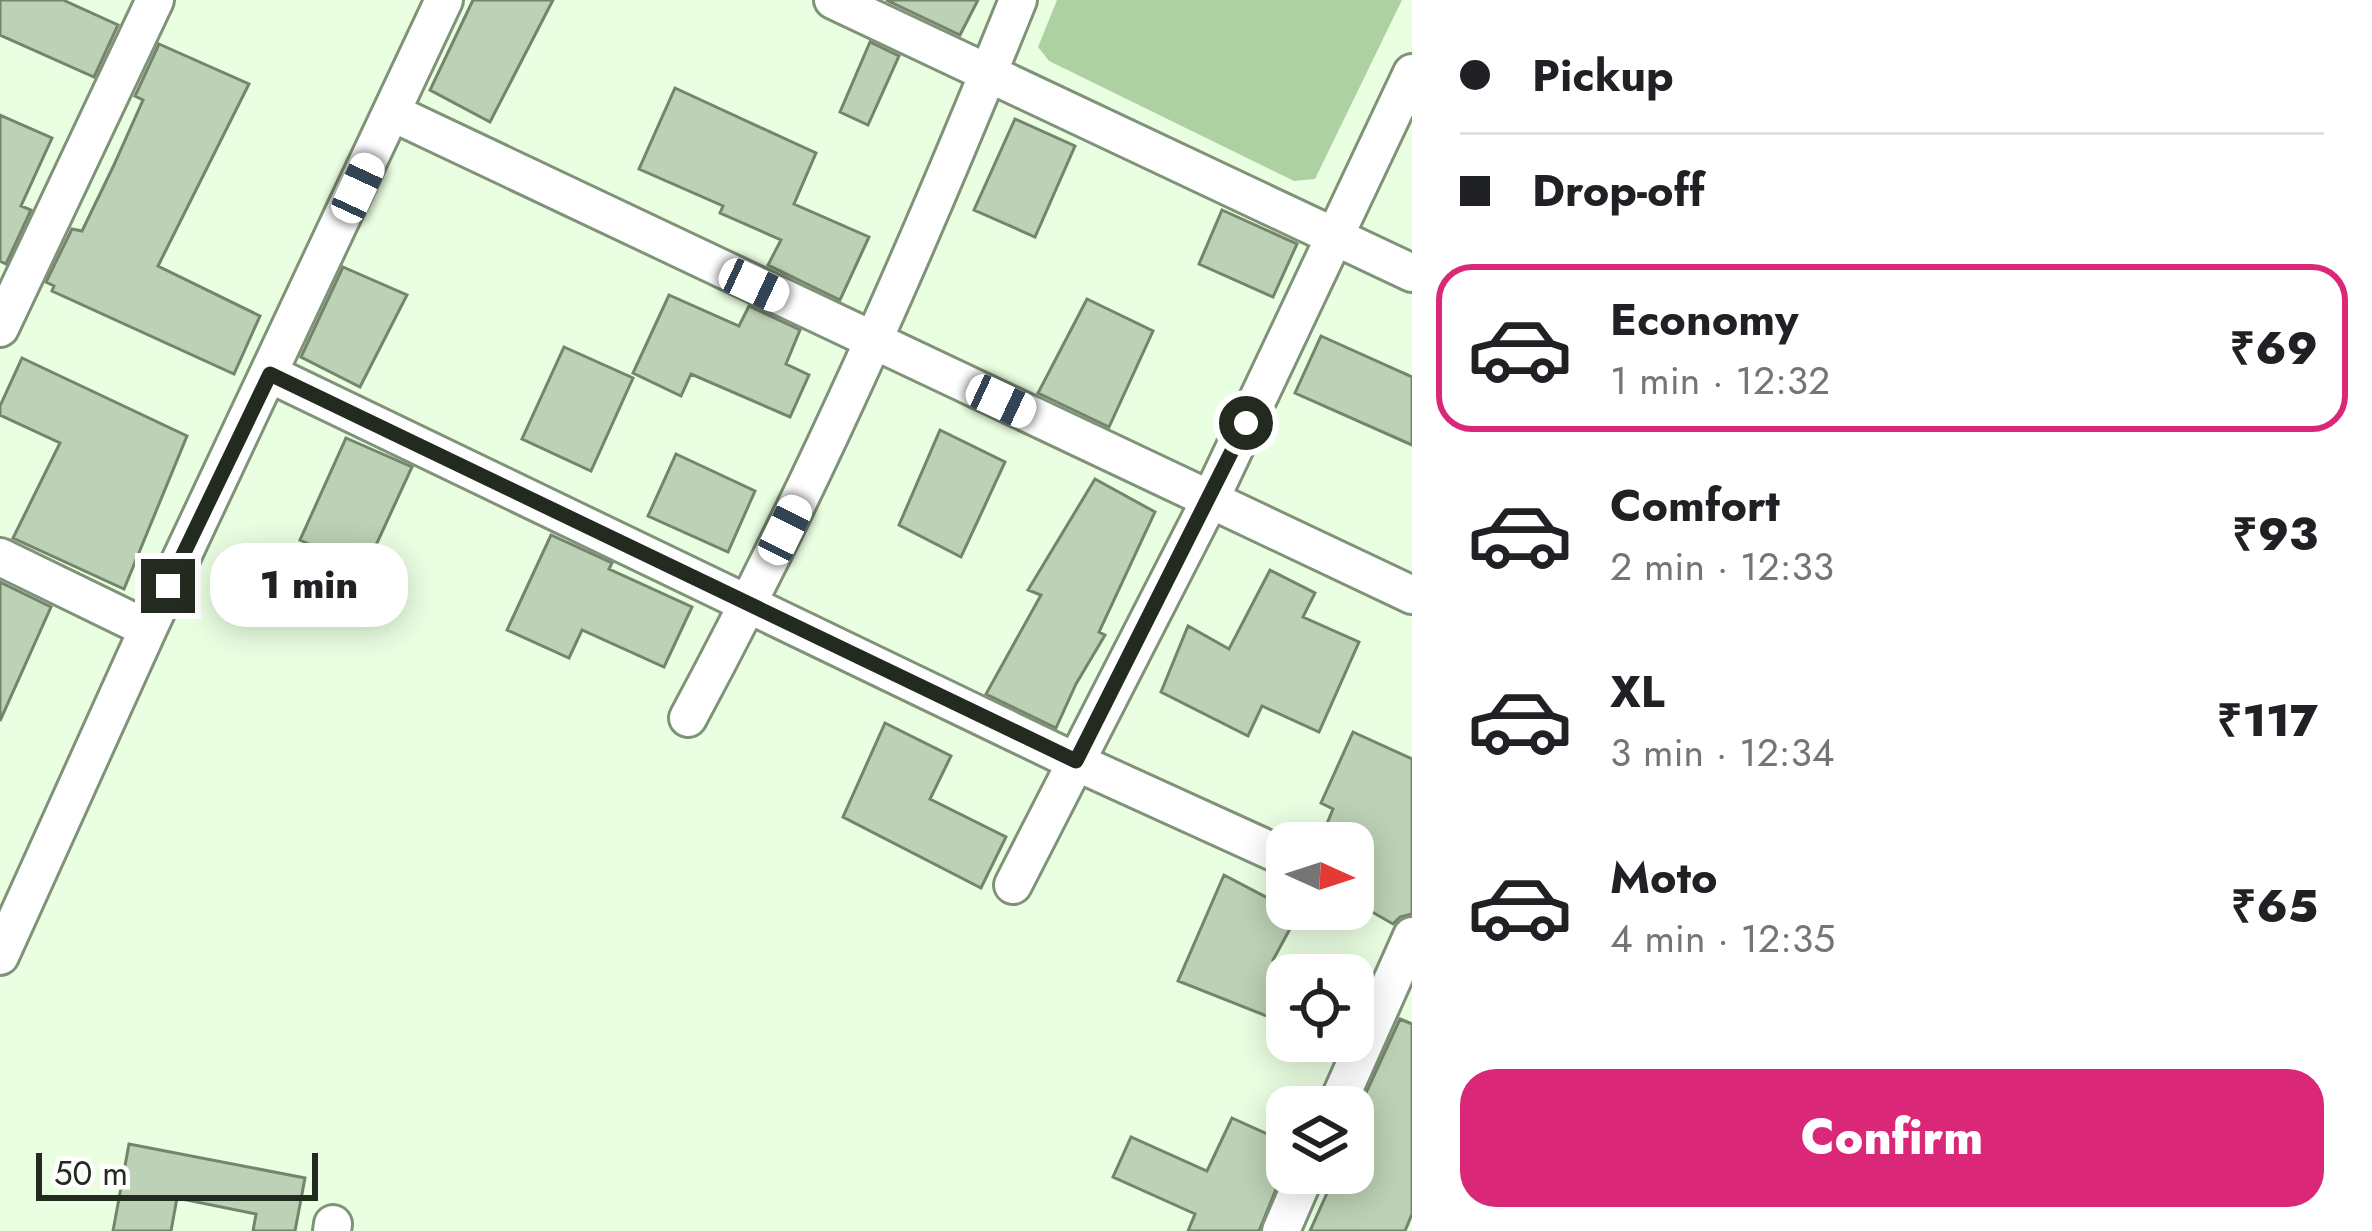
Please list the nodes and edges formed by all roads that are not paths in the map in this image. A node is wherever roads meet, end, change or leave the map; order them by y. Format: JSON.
{"nodes":[{"id":1,"x":155,"y":0,"type":"edge"},
{"id":2,"x":444,"y":0,"type":"edge"},
{"id":3,"x":833,"y":0,"type":"edge"},
{"id":4,"x":1018,"y":0,"type":"edge"},
{"id":5,"x":1412,"y":73,"type":"edge"},
{"id":6,"x":988,"y":75,"type":"junction"},
{"id":7,"x":393,"y":113,"type":"junction"},
{"id":8,"x":1335,"y":236,"type":"junction"},
{"id":9,"x":1412,"y":273,"type":"edge"},
{"id":10,"x":0,"y":328,"type":"edge"},
{"id":11,"x":875,"y":343,"type":"junction"},
{"id":12,"x":270,"y":374,"type":"junction"},
{"id":13,"x":1211,"y":498,"type":"junction"},
{"id":14,"x":0,"y":557,"type":"edge"},
{"id":15,"x":1412,"y":595,"type":"edge"},
{"id":16,"x":749,"y":604,"type":"junction"},
{"id":17,"x":148,"y":629,"type":"junction"},
{"id":18,"x":688,"y":718,"type":"dead end"},
{"id":19,"x":1076,"y":761,"type":"junction"},
{"id":20,"x":1266,"y":848,"type":"edge"},
{"id":21,"x":1013,"y":885,"type":"dead end"},
{"id":22,"x":1412,"y":936,"type":"edge"},
{"id":23,"x":0,"y":956,"type":"edge"},
{"id":24,"x":1345,"y":1086,"type":"edge"},
{"id":25,"x":1297,"y":1194,"type":"edge"},
{"id":26,"x":1280,"y":1231,"type":"edge"}],
"edges":[{"from":1,"to":10,"type":"street"},
{"from":2,"to":7,"type":"street"},
{"from":3,"to":6,"type":"street"},
{"from":4,"to":6,"type":"street"},
{"from":5,"to":8,"type":"street"},
{"from":6,"to":8,"type":"street"},
{"from":6,"to":11,"type":"street"},
{"from":7,"to":11,"type":"street"},
{"from":7,"to":12,"type":"street"},
{"from":8,"to":9,"type":"street"},
{"from":8,"to":13,"type":"street"},
{"from":11,"to":13,"type":"street"},
{"from":11,"to":16,"type":"street"},
{"from":12,"to":16,"type":"street"},
{"from":12,"to":17,"type":"street"},
{"from":13,"to":15,"type":"street"},
{"from":13,"to":19,"type":"street"},
{"from":14,"to":17,"type":"street"},
{"from":16,"to":18,"type":"street"},
{"from":16,"to":19,"type":"street"},
{"from":17,"to":23,"type":"street"},
{"from":19,"to":20,"type":"street"},
{"from":19,"to":21,"type":"street"},
{"from":22,"to":24,"type":"street"},
{"from":25,"to":26,"type":"street"}]}
